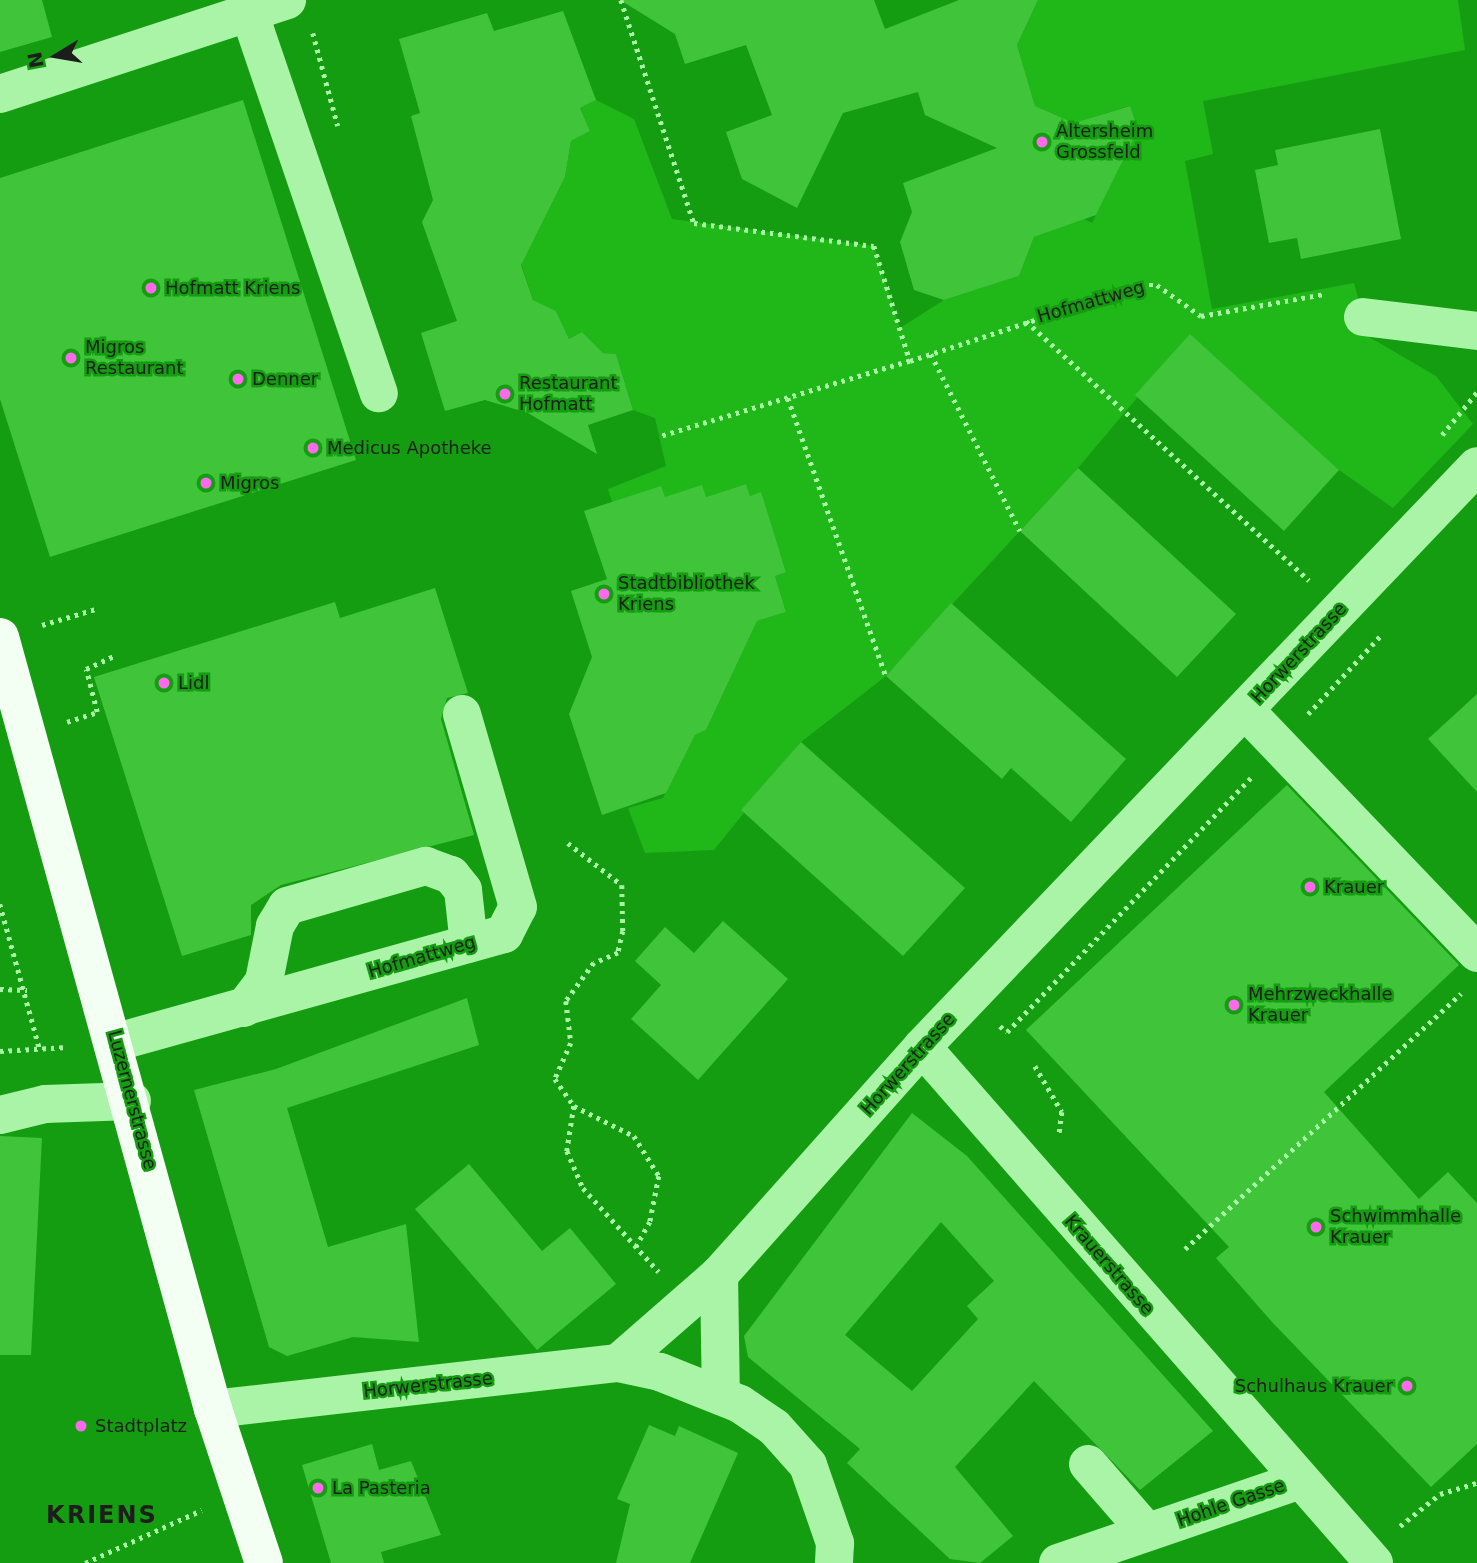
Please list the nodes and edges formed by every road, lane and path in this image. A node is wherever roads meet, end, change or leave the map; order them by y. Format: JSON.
{"nodes":[{"id":1,"x":287,"y":0,"type":"edge"},
{"id":2,"x":621,"y":0,"type":"edge"},
{"id":3,"x":248,"y":9,"type":"junction"},
{"id":4,"x":0,"y":94,"type":"edge"},
{"id":5,"x":1351,"y":304,"type":"joint"},
{"id":6,"x":1026,"y":320,"type":"junction"},
{"id":7,"x":1477,"y":331,"type":"edge"},
{"id":8,"x":931,"y":354,"type":"junction"},
{"id":9,"x":910,"y":361,"type":"junction"},
{"id":10,"x":1477,"y":392,"type":"edge"},
{"id":11,"x":379,"y":393,"type":"dead end"},
{"id":12,"x":788,"y":398,"type":"junction"},
{"id":13,"x":1452,"y":419,"type":"dead end"},
{"id":14,"x":658,"y":437,"type":"dead end"},
{"id":15,"x":1477,"y":466,"type":"edge"},
{"id":16,"x":1020,"y":531,"type":"dead end"},
{"id":17,"x":1314,"y":585,"type":"dead end"},
{"id":18,"x":99,"y":608,"type":"dead end"},
{"id":19,"x":41,"y":625,"type":"dead end"},
{"id":20,"x":1388,"y":628,"type":"dead end"},
{"id":21,"x":0,"y":637,"type":"edge"},
{"id":22,"x":114,"y":656,"type":"dead end"},
{"id":23,"x":886,"y":676,"type":"dead end"},
{"id":24,"x":1245,"y":710,"type":"junction"},
{"id":25,"x":462,"y":713,"type":"dead end"},
{"id":26,"x":84,"y":717,"type":"dead end"},
{"id":27,"x":1279,"y":746,"type":"junction"},
{"id":28,"x":568,"y":843,"type":"dead end"},
{"id":29,"x":0,"y":904,"type":"edge"},
{"id":30,"x":469,"y":944,"type":"junction"},
{"id":31,"x":1472,"y":970,"type":"edge"},
{"id":32,"x":0,"y":989,"type":"edge"},
{"id":33,"x":27,"y":990,"type":"junction"},
{"id":34,"x":970,"y":997,"type":"junction"},
{"id":35,"x":244,"y":1008,"type":"junction"},
{"id":36,"x":117,"y":1042,"type":"junction"},
{"id":37,"x":922,"y":1047,"type":"junction"},
{"id":38,"x":40,"y":1050,"type":"junction"},
{"id":39,"x":0,"y":1051,"type":"edge"},
{"id":40,"x":132,"y":1101,"type":"junction"},
{"id":41,"x":574,"y":1106,"type":"junction"},
{"id":42,"x":0,"y":1115,"type":"edge"},
{"id":43,"x":636,"y":1247,"type":"junction"},
{"id":44,"x":1185,"y":1249,"type":"dead end"},
{"id":45,"x":719,"y":1275,"type":"junction"},
{"id":46,"x":664,"y":1278,"type":"dead end"},
{"id":47,"x":618,"y":1363,"type":"junction"},
{"id":48,"x":721,"y":1396,"type":"junction"},
{"id":49,"x":213,"y":1409,"type":"junction"},
{"id":50,"x":1088,"y":1464,"type":"dead end"},
{"id":51,"x":1297,"y":1481,"type":"junction"},
{"id":52,"x":1477,"y":1483,"type":"edge"},
{"id":53,"x":203,"y":1510,"type":"dead end"},
{"id":54,"x":1147,"y":1532,"type":"junction"},
{"id":55,"x":1387,"y":1550,"type":"edge"},
{"id":56,"x":85,"y":1563,"type":"edge"},
{"id":57,"x":264,"y":1563,"type":"edge"},
{"id":58,"x":834,"y":1563,"type":"edge"},
{"id":59,"x":1058,"y":1563,"type":"edge"}],
"edges":[{"from":1,"to":3,"type":"street"},
{"from":2,"to":9,"type":"path"},
{"from":3,"to":4,"type":"street"},
{"from":3,"to":11,"type":"street"},
{"from":5,"to":6,"type":"path","name":"Hofmattweg"},
{"from":5,"to":7,"type":"street"},
{"from":6,"to":8,"type":"path","name":"Hofmattweg"},
{"from":6,"to":17,"type":"path"},
{"from":8,"to":9,"type":"path","name":"Hofmattweg"},
{"from":8,"to":16,"type":"path"},
{"from":9,"to":12,"type":"path","name":"Hofmattweg"},
{"from":10,"to":13,"type":"path"},
{"from":12,"to":14,"type":"path","name":"Hofmattweg"},
{"from":12,"to":23,"type":"path"},
{"from":15,"to":24,"type":"street","name":"Horwerstrasse"},
{"from":18,"to":19,"type":"path"},
{"from":20,"to":27,"type":"path"},
{"from":21,"to":36,"type":"main road","name":"Luzernerstrasse"},
{"from":22,"to":26,"type":"path"},
{"from":24,"to":27,"type":"street"},
{"from":24,"to":34,"type":"street","name":"Horwerstrasse"},
{"from":25,"to":30,"type":"street","name":"Hofmattweg"},
{"from":27,"to":31,"type":"street"},
{"from":27,"to":34,"type":"path"},
{"from":28,"to":41,"type":"path"},
{"from":29,"to":33,"type":"path"},
{"from":30,"to":35,"type":"street","name":"Hofmattweg"},
{"from":30,"to":35,"type":"street"},
{"from":31,"to":44,"type":"path"},
{"from":32,"to":33,"type":"path"},
{"from":33,"to":38,"type":"path"},
{"from":34,"to":37,"type":"street","name":"Horwerstrasse"},
{"from":35,"to":36,"type":"street","name":"Hofmattweg"},
{"from":36,"to":38,"type":"path"},
{"from":36,"to":40,"type":"main road","name":"Luzernerstrasse"},
{"from":37,"to":45,"type":"street","name":"Horwerstrasse"},
{"from":37,"to":51,"type":"street","name":"Krauerstrasse"},
{"from":38,"to":39,"type":"path"},
{"from":40,"to":42,"type":"street"},
{"from":40,"to":49,"type":"main road","name":"Luzernerstrasse"},
{"from":41,"to":43,"type":"path"},
{"from":41,"to":43,"type":"path"},
{"from":43,"to":46,"type":"path"},
{"from":45,"to":47,"type":"street","name":"Horwerstrasse"},
{"from":45,"to":48,"type":"street"},
{"from":47,"to":48,"type":"street"},
{"from":47,"to":49,"type":"street","name":"Horwerstrasse"},
{"from":48,"to":58,"type":"street"},
{"from":49,"to":57,"type":"main road","name":"Luzernerstrasse"},
{"from":50,"to":54,"type":"street"},
{"from":51,"to":54,"type":"street","name":"Hohle Gasse"},
{"from":51,"to":55,"type":"street","name":"Hohle Gasse"},
{"from":52,"to":55,"type":"path"},
{"from":53,"to":56,"type":"path"},
{"from":54,"to":59,"type":"street","name":"Hohle Gasse"}]}
